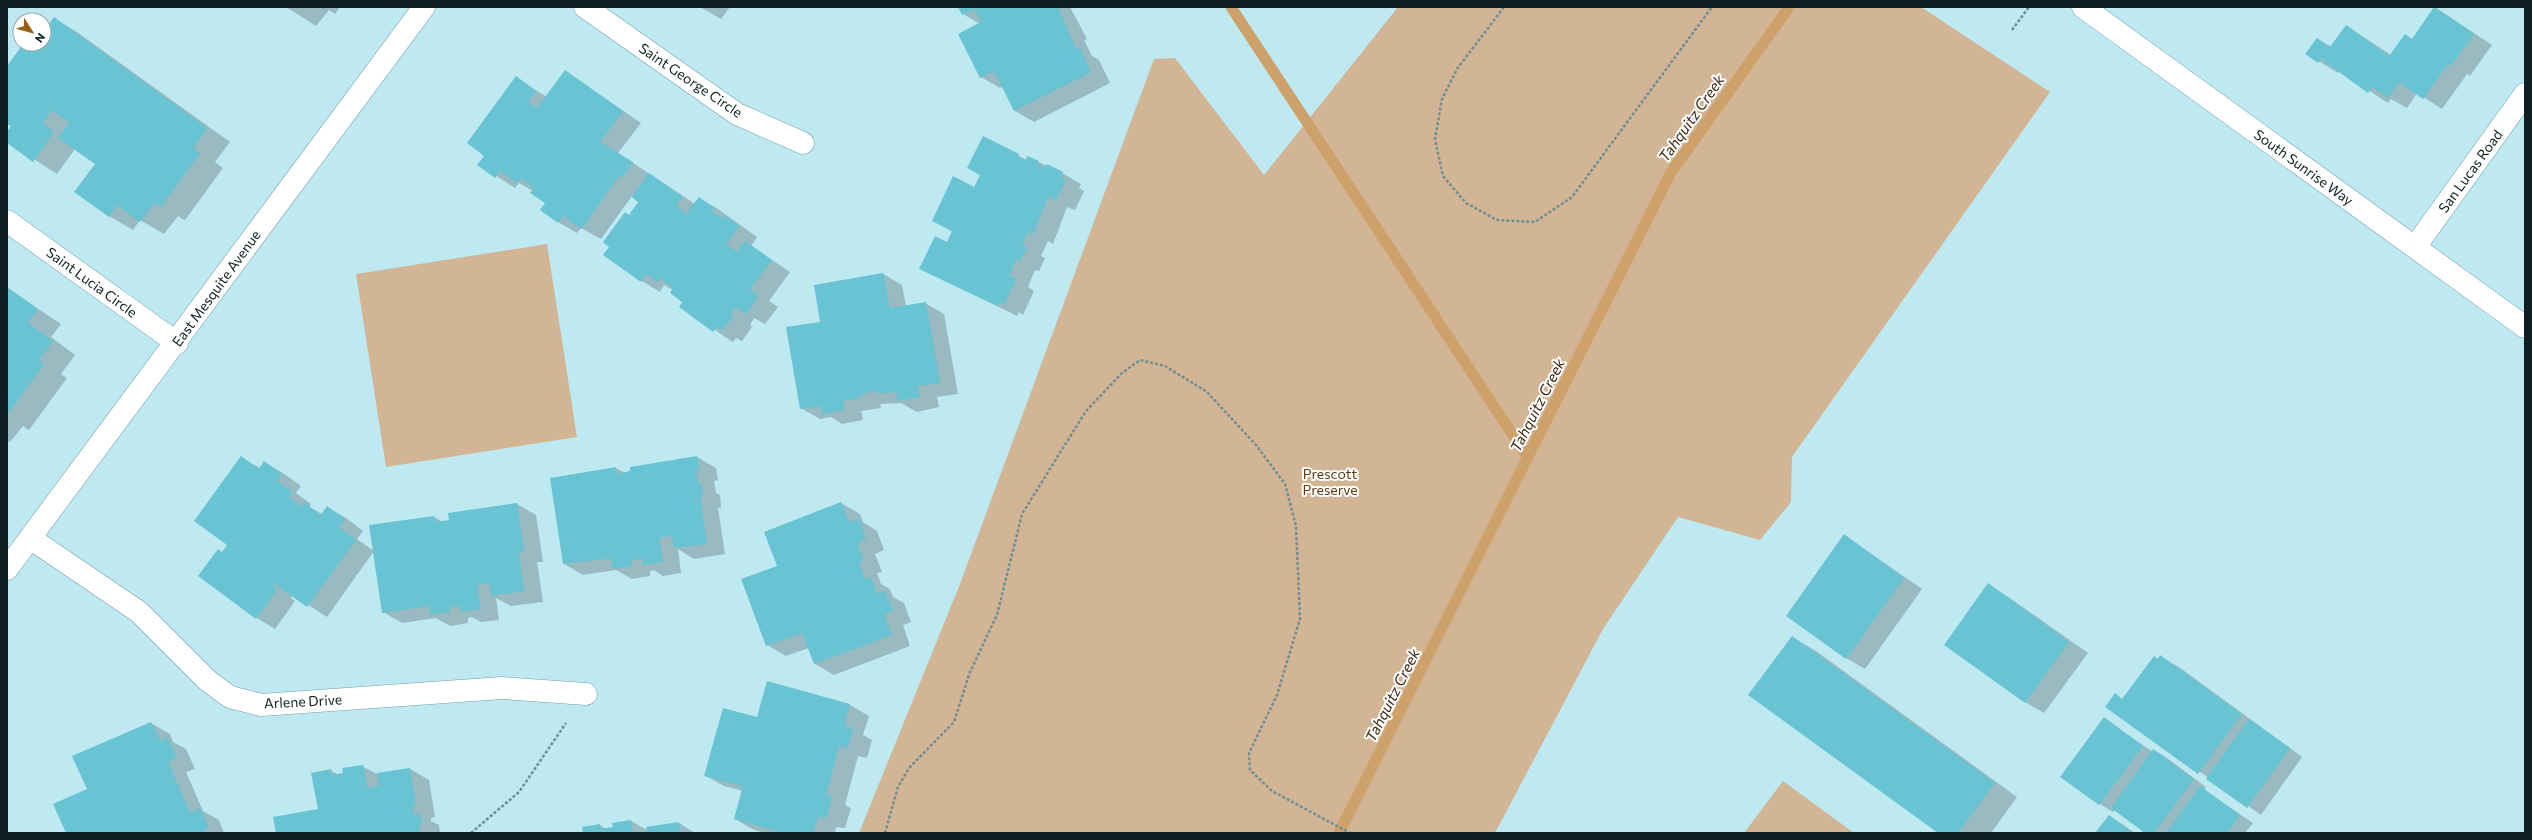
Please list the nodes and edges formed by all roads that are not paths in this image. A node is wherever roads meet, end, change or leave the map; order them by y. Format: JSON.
{"nodes":[{"id":1,"x":424,"y":7,"type":"edge"},
{"id":2,"x":585,"y":7,"type":"edge"},
{"id":3,"x":2083,"y":7,"type":"edge"},
{"id":4,"x":2525,"y":94,"type":"edge"},
{"id":5,"x":803,"y":143,"type":"dead end"},
{"id":6,"x":7,"y":221,"type":"edge"},
{"id":7,"x":2415,"y":247,"type":"junction"},
{"id":8,"x":2525,"y":327,"type":"edge"},
{"id":9,"x":176,"y":343,"type":"junction"},
{"id":10,"x":30,"y":538,"type":"junction"},
{"id":11,"x":7,"y":568,"type":"edge"},
{"id":12,"x":586,"y":694,"type":"road end"}],
"edges":[{"from":1,"to":9,"type":"street","name":"East Mesquite Avenue"},
{"from":2,"to":5,"type":"street","name":"Saint George Circle"},
{"from":3,"to":7,"type":"street","name":"South Sunrise Way"},
{"from":4,"to":7,"type":"street","name":"San Lucas Road"},
{"from":6,"to":9,"type":"street","name":"Saint Lucia Circle"},
{"from":7,"to":8,"type":"street","name":"South Sunrise Way"},
{"from":9,"to":10,"type":"street","name":"East Mesquite Avenue"},
{"from":10,"to":11,"type":"street","name":"East Mesquite Avenue"},
{"from":10,"to":12,"type":"street","name":"Arlene Drive"}]}
